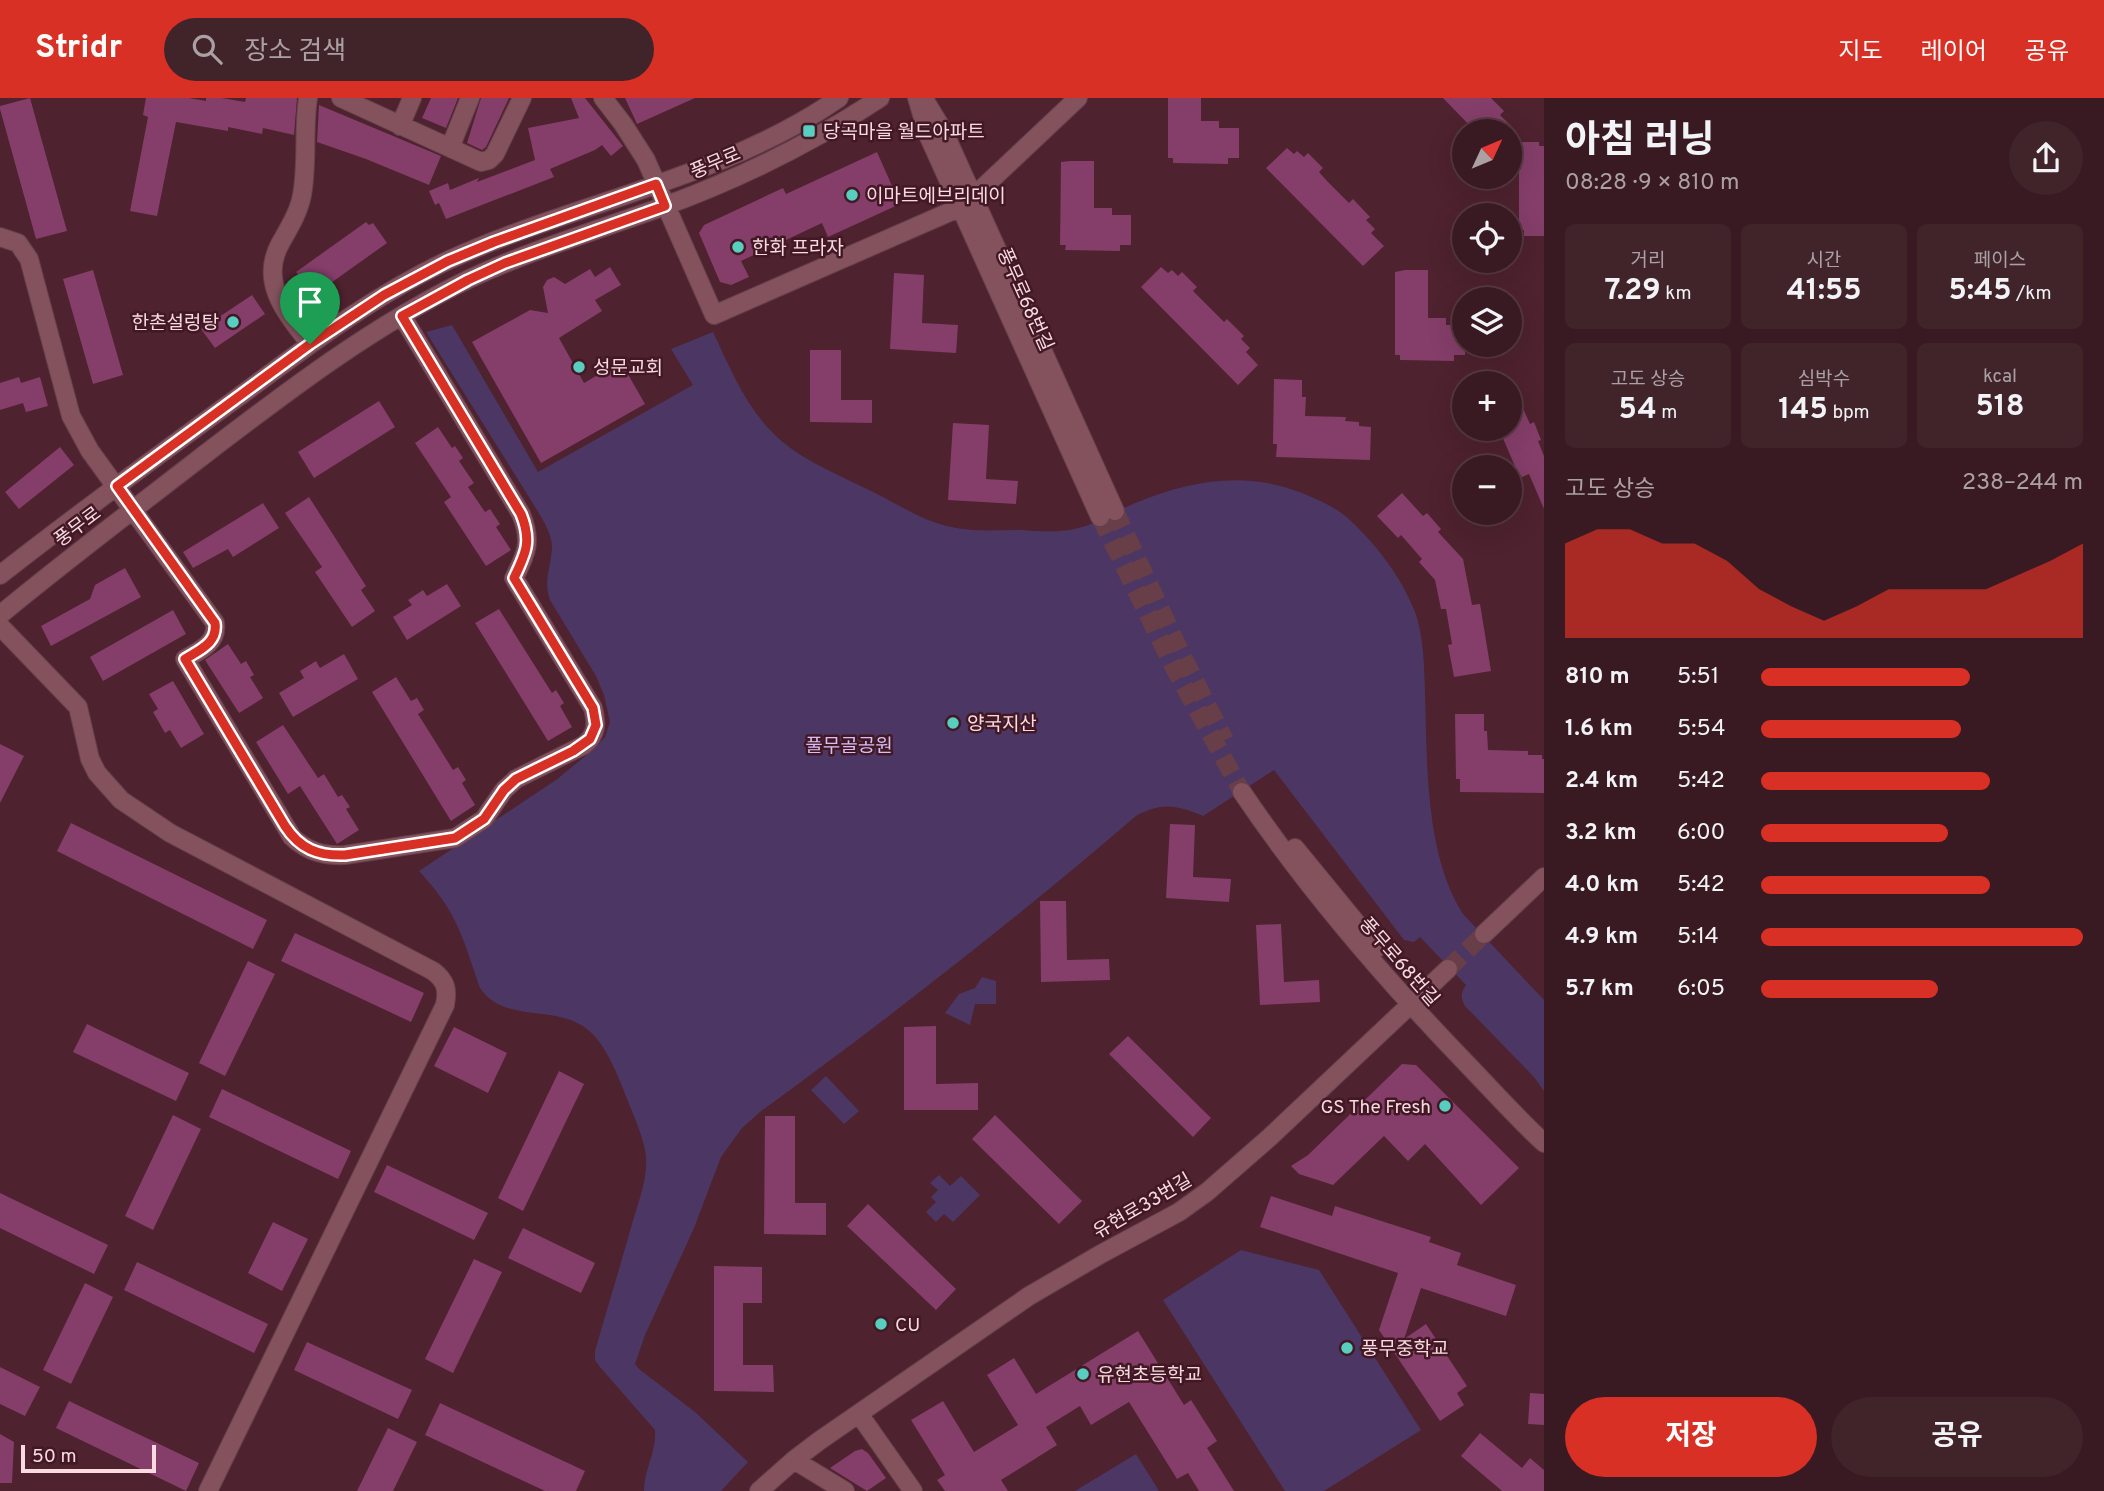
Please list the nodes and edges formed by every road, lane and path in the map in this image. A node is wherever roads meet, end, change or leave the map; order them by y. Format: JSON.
{"nodes":[{"id":1,"x":309,"y":98,"type":"edge"},
{"id":2,"x":412,"y":98,"type":"edge"},
{"id":3,"x":470,"y":98,"type":"edge"},
{"id":4,"x":522,"y":98,"type":"edge"},
{"id":5,"x":603,"y":98,"type":"edge"},
{"id":6,"x":839,"y":98,"type":"edge"},
{"id":7,"x":880,"y":98,"type":"edge"},
{"id":8,"x":917,"y":98,"type":"edge"},
{"id":9,"x":924,"y":98,"type":"edge"},
{"id":10,"x":1078,"y":98,"type":"edge"},
{"id":11,"x":351,"y":100,"type":"edge"},
{"id":12,"x":400,"y":126,"type":"junction"},
{"id":13,"x":450,"y":148,"type":"junction"},
{"id":14,"x":656,"y":184,"type":"junction"},
{"id":15,"x":967,"y":202,"type":"junction"},
{"id":16,"x":665,"y":206,"type":"junction"},
{"id":17,"x":0,"y":237,"type":"edge"},
{"id":18,"x":402,"y":316,"type":"junction"},
{"id":19,"x":310,"y":344,"type":"junction"},
{"id":20,"x":117,"y":486,"type":"junction"},
{"id":21,"x":134,"y":509,"type":"junction"},
{"id":22,"x":1108,"y":514,"type":"tunnel mouth"},
{"id":23,"x":0,"y":575,"type":"edge"},
{"id":24,"x":0,"y":615,"type":"edge"},
{"id":25,"x":0,"y":626,"type":"edge"},
{"id":26,"x":1247,"y":789,"type":"tunnel mouth"},
{"id":27,"x":1544,"y":877,"type":"edge"},
{"id":28,"x":1544,"y":888,"type":"edge"},
{"id":29,"x":1452,"y":971,"type":"tunnel mouth"},
{"id":30,"x":1414,"y":1001,"type":"junction"},
{"id":31,"x":1544,"y":1128,"type":"edge"},
{"id":32,"x":1544,"y":1143,"type":"edge"},
{"id":33,"x":859,"y":1414,"type":"junction"},
{"id":34,"x":794,"y":1460,"type":"junction"},
{"id":35,"x":208,"y":1491,"type":"edge"},
{"id":36,"x":759,"y":1491,"type":"edge"},
{"id":37,"x":845,"y":1491,"type":"edge"},
{"id":38,"x":913,"y":1491,"type":"edge"}],
"edges":[{"from":1,"to":19,"type":"street"},
{"from":2,"to":12,"type":"street"},
{"from":3,"to":13,"type":"street"},
{"from":4,"to":13,"type":"street"},
{"from":5,"to":14,"type":"street"},
{"from":6,"to":14,"type":"street","name":"풍무로"},
{"from":7,"to":16,"type":"street","name":"풍무로"},
{"from":8,"to":15,"type":"street","name":"풍무로68번길"},
{"from":9,"to":15,"type":"street","name":"풍무로68번길"},
{"from":10,"to":15,"type":"street"},
{"from":11,"to":12,"type":"street"},
{"from":12,"to":13,"type":"street"},
{"from":14,"to":16,"type":"street"},
{"from":14,"to":19,"type":"street","name":"풍무로"},
{"from":15,"to":16,"type":"street"},
{"from":15,"to":22,"type":"street","name":"풍무로68번길"},
{"from":16,"to":18,"type":"street","name":"풍무로"},
{"from":17,"to":20,"type":"street"},
{"from":18,"to":21,"type":"street","name":"풍무로"},
{"from":18,"to":21,"type":"street"},
{"from":19,"to":20,"type":"street","name":"풍무로"},
{"from":20,"to":21,"type":"street"},
{"from":20,"to":23,"type":"street","name":"풍무로"},
{"from":21,"to":24,"type":"street","name":"풍무로"},
{"from":25,"to":35,"type":"street"},
{"from":26,"to":30,"type":"street","name":"풍무로68번길"},
{"from":27,"to":28,"type":"street"},
{"from":29,"to":30,"type":"street","name":"유현로33번길"},
{"from":30,"to":31,"type":"street","name":"풍무로68번길"},
{"from":30,"to":32,"type":"street","name":"풍무로68번길"},
{"from":30,"to":33,"type":"street","name":"유현로33번길"},
{"from":33,"to":34,"type":"street","name":"유현로33번길"},
{"from":33,"to":38,"type":"street"},
{"from":34,"to":36,"type":"street","name":"유현로33번길"},
{"from":34,"to":37,"type":"street"}]}
